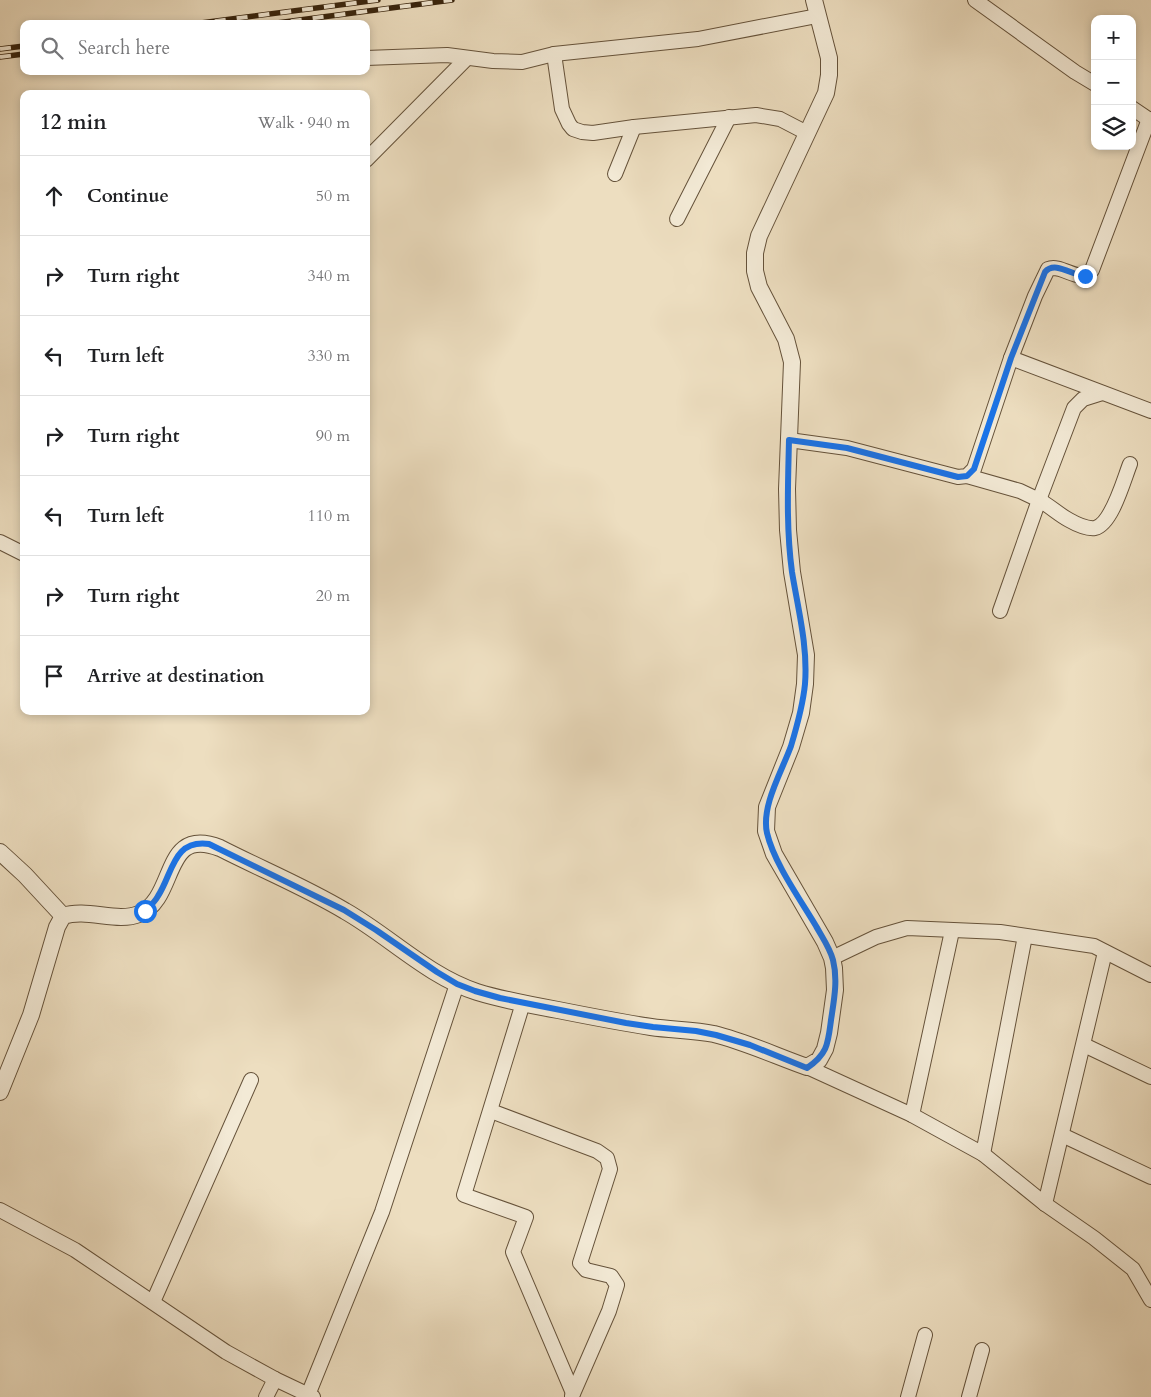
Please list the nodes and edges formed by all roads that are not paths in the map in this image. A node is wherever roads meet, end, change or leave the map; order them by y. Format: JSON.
{"nodes":[{"id":1,"x":814,"y":0,"type":"edge"},
{"id":2,"x":975,"y":0,"type":"edge"},
{"id":3,"x":817,"y":16,"type":"junction"},
{"id":4,"x":554,"y":54,"type":"junction"},
{"id":5,"x":370,"y":58,"type":"edge"},
{"id":6,"x":467,"y":58,"type":"junction"},
{"id":7,"x":1091,"y":82,"type":"edge"},
{"id":8,"x":1136,"y":111,"type":"edge"},
{"id":9,"x":729,"y":117,"type":"junction"},
{"id":10,"x":1150,"y":120,"type":"edge"},
{"id":11,"x":634,"y":127,"type":"junction"},
{"id":12,"x":807,"y":133,"type":"junction"},
{"id":13,"x":370,"y":156,"type":"edge"},
{"id":14,"x":615,"y":174,"type":"dead end"},
{"id":15,"x":676,"y":219,"type":"dead end"},
{"id":16,"x":1011,"y":358,"type":"junction"},
{"id":17,"x":1102,"y":393,"type":"junction"},
{"id":18,"x":1151,"y":411,"type":"edge"},
{"id":19,"x":789,"y":440,"type":"junction"},
{"id":20,"x":1130,"y":464,"type":"dead end"},
{"id":21,"x":967,"y":476,"type":"junction"},
{"id":22,"x":1039,"y":500,"type":"junction"},
{"id":23,"x":0,"y":542,"type":"edge"},
{"id":24,"x":20,"y":552,"type":"edge"},
{"id":25,"x":1000,"y":611,"type":"dead end"},
{"id":26,"x":0,"y":852,"type":"edge"},
{"id":27,"x":63,"y":916,"type":"junction"},
{"id":28,"x":952,"y":931,"type":"junction"},
{"id":29,"x":1025,"y":936,"type":"junction"},
{"id":30,"x":1105,"y":952,"type":"junction"},
{"id":31,"x":832,"y":958,"type":"junction"},
{"id":32,"x":1151,"y":975,"type":"edge"},
{"id":33,"x":457,"y":984,"type":"junction"},
{"id":34,"x":523,"y":1003,"type":"junction"},
{"id":35,"x":1084,"y":1045,"type":"junction"},
{"id":36,"x":807,"y":1068,"type":"junction"},
{"id":37,"x":1151,"y":1077,"type":"edge"},
{"id":38,"x":251,"y":1080,"type":"dead end"},
{"id":39,"x":0,"y":1092,"type":"edge"},
{"id":40,"x":490,"y":1111,"type":"junction"},
{"id":41,"x":912,"y":1115,"type":"junction"},
{"id":42,"x":1062,"y":1135,"type":"junction"},
{"id":43,"x":983,"y":1154,"type":"junction"},
{"id":44,"x":1151,"y":1177,"type":"edge"},
{"id":45,"x":1046,"y":1204,"type":"junction"},
{"id":46,"x":0,"y":1210,"type":"edge"},
{"id":47,"x":1151,"y":1300,"type":"edge"},
{"id":48,"x":153,"y":1302,"type":"junction"},
{"id":49,"x":926,"y":1335,"type":"dead end"},
{"id":50,"x":982,"y":1350,"type":"dead end"},
{"id":51,"x":275,"y":1379,"type":"junction"},
{"id":52,"x":573,"y":1395,"type":"edge"},
{"id":53,"x":310,"y":1396,"type":"edge"},
{"id":54,"x":266,"y":1397,"type":"edge"},
{"id":55,"x":908,"y":1397,"type":"edge"},
{"id":56,"x":969,"y":1397,"type":"edge"}],
"edges":[{"from":1,"to":3,"type":"street"},
{"from":2,"to":7,"type":"street"},
{"from":3,"to":4,"type":"street"},
{"from":3,"to":12,"type":"street"},
{"from":4,"to":6,"type":"street"},
{"from":4,"to":11,"type":"street"},
{"from":5,"to":6,"type":"street"},
{"from":6,"to":13,"type":"street"},
{"from":8,"to":10,"type":"street"},
{"from":9,"to":11,"type":"street"},
{"from":9,"to":12,"type":"street"},
{"from":9,"to":15,"type":"street"},
{"from":10,"to":16,"type":"street"},
{"from":11,"to":14,"type":"street"},
{"from":12,"to":19,"type":"street"},
{"from":16,"to":17,"type":"street"},
{"from":16,"to":21,"type":"street"},
{"from":17,"to":18,"type":"street"},
{"from":17,"to":22,"type":"street"},
{"from":19,"to":21,"type":"street"},
{"from":19,"to":31,"type":"street"},
{"from":20,"to":22,"type":"street"},
{"from":21,"to":22,"type":"street"},
{"from":22,"to":25,"type":"street"},
{"from":23,"to":24,"type":"street"},
{"from":26,"to":27,"type":"street"},
{"from":27,"to":33,"type":"street"},
{"from":27,"to":39,"type":"street"},
{"from":28,"to":29,"type":"street"},
{"from":28,"to":31,"type":"street"},
{"from":28,"to":41,"type":"street"},
{"from":29,"to":30,"type":"street"},
{"from":29,"to":43,"type":"street"},
{"from":30,"to":32,"type":"street"},
{"from":30,"to":35,"type":"street"},
{"from":31,"to":36,"type":"street"},
{"from":33,"to":34,"type":"street"},
{"from":33,"to":53,"type":"street"},
{"from":34,"to":36,"type":"street"},
{"from":34,"to":40,"type":"street"},
{"from":35,"to":37,"type":"street"},
{"from":35,"to":42,"type":"street"},
{"from":36,"to":41,"type":"street"},
{"from":38,"to":48,"type":"street"},
{"from":40,"to":52,"type":"street"},
{"from":40,"to":52,"type":"street"},
{"from":41,"to":43,"type":"street"},
{"from":42,"to":44,"type":"street"},
{"from":42,"to":45,"type":"street"},
{"from":43,"to":45,"type":"street"},
{"from":45,"to":47,"type":"street"},
{"from":46,"to":48,"type":"street"},
{"from":48,"to":51,"type":"street"},
{"from":49,"to":55,"type":"street"},
{"from":50,"to":56,"type":"street"},
{"from":51,"to":53,"type":"street"},
{"from":51,"to":54,"type":"street"}]}
